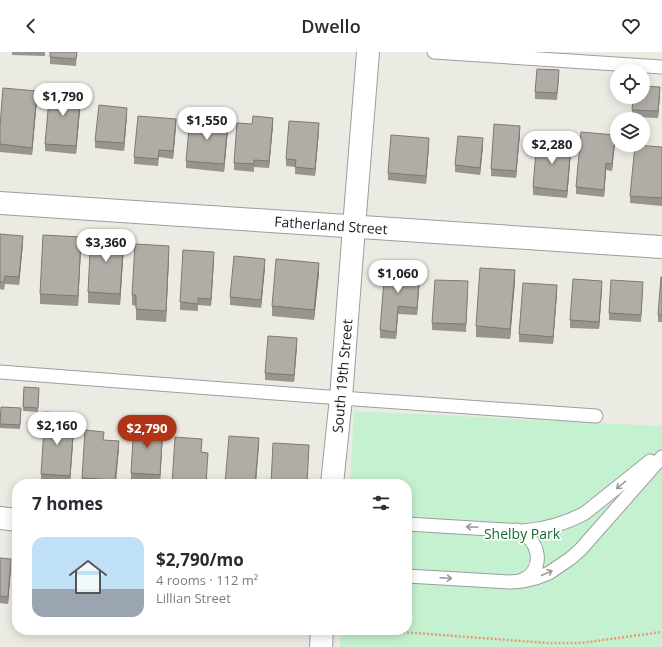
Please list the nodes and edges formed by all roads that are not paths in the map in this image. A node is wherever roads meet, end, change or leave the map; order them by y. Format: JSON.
{"nodes":[{"id":1,"x":368,"y":52,"type":"edge"},
{"id":2,"x":434,"y":52,"type":"edge"},
{"id":3,"x":662,"y":67,"type":"edge"},
{"id":4,"x":0,"y":203,"type":"edge"},
{"id":5,"x":354,"y":227,"type":"junction"},
{"id":6,"x":662,"y":247,"type":"edge"},
{"id":7,"x":0,"y":372,"type":"edge"},
{"id":8,"x":341,"y":398,"type":"junction"},
{"id":9,"x":596,"y":416,"type":"dead end"},
{"id":10,"x":662,"y":451,"type":"edge"},
{"id":11,"x":662,"y":457,"type":"edge"},
{"id":12,"x":333,"y":479,"type":"edge"},
{"id":13,"x":0,"y":518,"type":"edge"},
{"id":14,"x":12,"y":519,"type":"edge"},
{"id":15,"x":412,"y":524,"type":"edge"},
{"id":16,"x":510,"y":530,"type":"junction"},
{"id":17,"x":412,"y":576,"type":"edge"},
{"id":18,"x":510,"y":582,"type":"junction"},
{"id":19,"x":322,"y":635,"type":"edge"},
{"id":20,"x":321,"y":647,"type":"edge"}],
"edges":[{"from":1,"to":5,"type":"street","name":"South 19th Street"},
{"from":2,"to":3,"type":"lane"},
{"from":4,"to":5,"type":"street","name":"Fatherland Street"},
{"from":5,"to":6,"type":"street","name":"Fatherland Street"},
{"from":5,"to":8,"type":"street","name":"South 19th Street"},
{"from":7,"to":8,"type":"lane"},
{"from":8,"to":9,"type":"lane"},
{"from":8,"to":12,"type":"street","name":"South 19th Street"},
{"from":10,"to":16,"type":"lane","one_way":true},
{"from":18,"to":11,"type":"lane","one_way":true},
{"from":13,"to":14,"type":"street"},
{"from":16,"to":15,"type":"lane","one_way":true},
{"from":16,"to":18,"type":"lane"},
{"from":17,"to":18,"type":"lane","one_way":true},
{"from":19,"to":20,"type":"street"}]}
